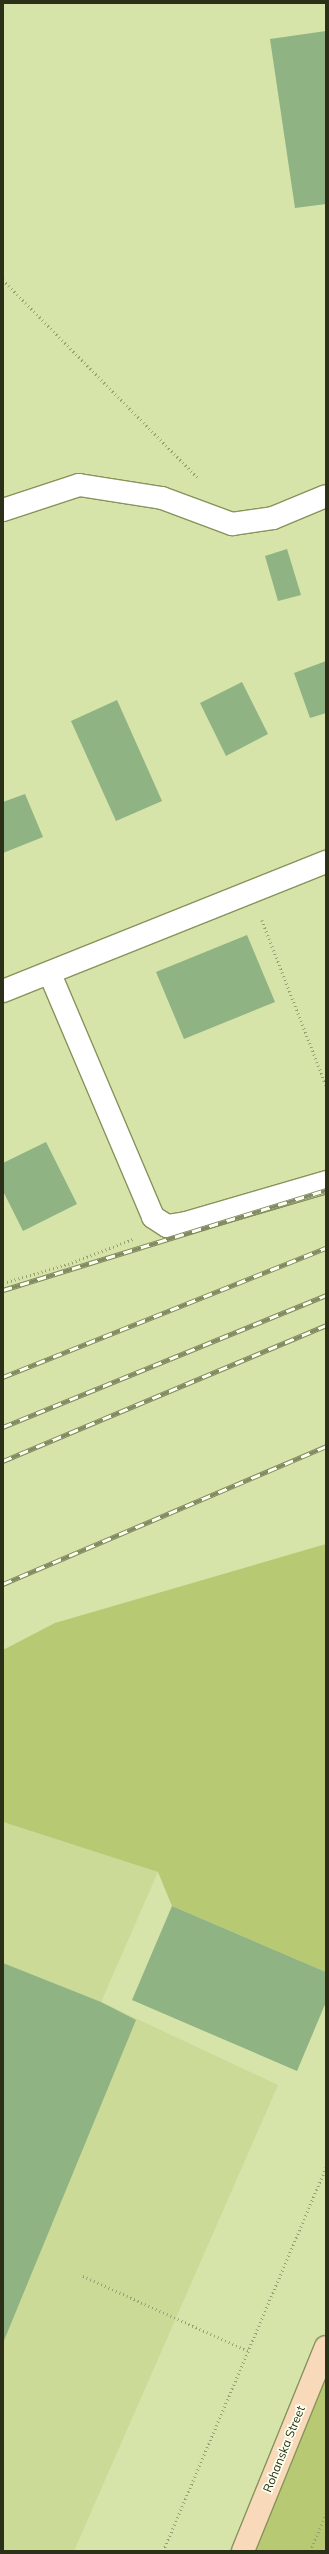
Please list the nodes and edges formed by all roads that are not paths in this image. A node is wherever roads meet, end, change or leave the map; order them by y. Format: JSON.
{"nodes":[{"id":1,"x":326,"y":496,"type":"edge"},
{"id":2,"x":3,"y":510,"type":"edge"},
{"id":3,"x":326,"y":862,"type":"edge"},
{"id":4,"x":50,"y":974,"type":"junction"},
{"id":5,"x":3,"y":991,"type":"edge"},
{"id":6,"x":326,"y":1182,"type":"edge"},
{"id":7,"x":326,"y":2347,"type":"edge"},
{"id":8,"x":242,"y":2551,"type":"edge"}],
"edges":[{"from":1,"to":2,"type":"street"},
{"from":3,"to":4,"type":"street"},
{"from":4,"to":5,"type":"street"},
{"from":4,"to":6,"type":"street"},
{"from":7,"to":8,"type":"main road","name":"Rohanska Street"}]}
